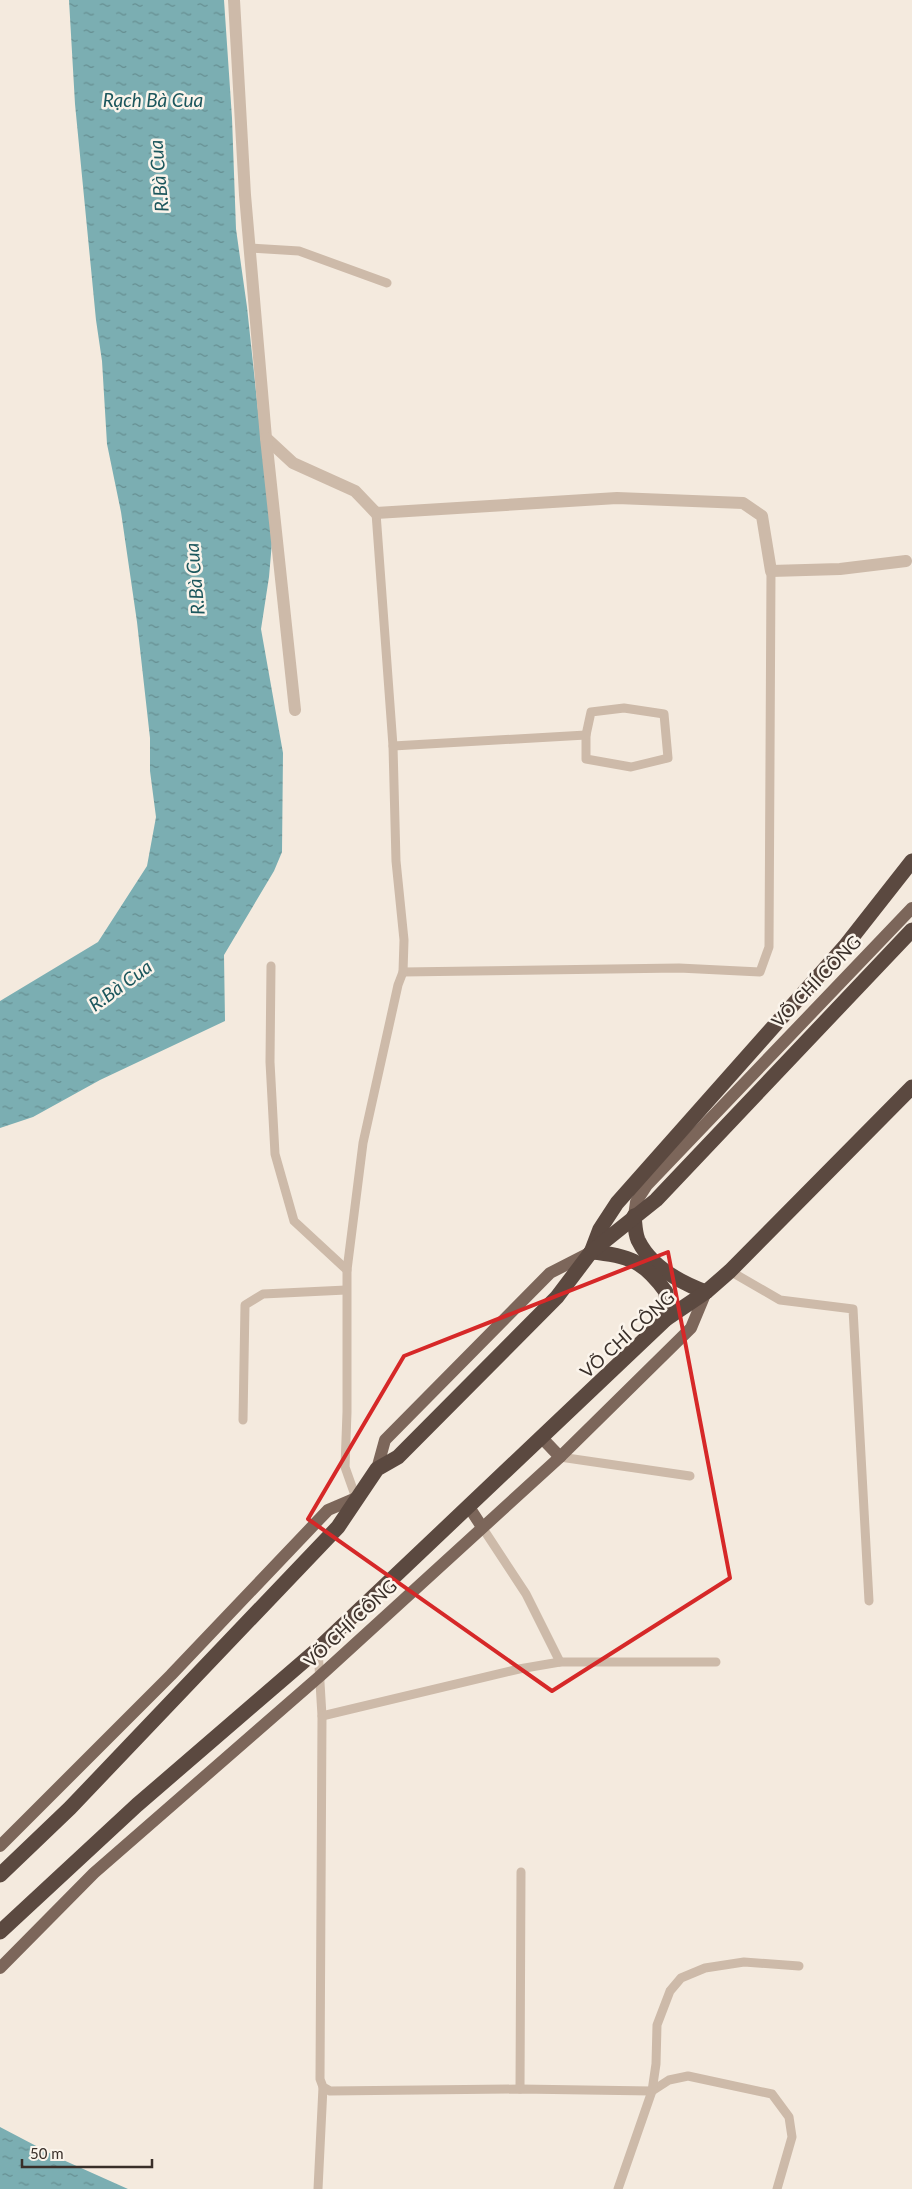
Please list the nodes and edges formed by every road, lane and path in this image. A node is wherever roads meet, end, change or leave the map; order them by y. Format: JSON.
{"nodes":[{"id":1,"x":234,"y":0,"type":"edge"},
{"id":2,"x":250,"y":248,"type":"junction"},
{"id":3,"x":387,"y":284,"type":"dead end"},
{"id":4,"x":266,"y":438,"type":"junction"},
{"id":5,"x":376,"y":513,"type":"junction"},
{"id":6,"x":906,"y":561,"type":"dead end"},
{"id":7,"x":771,"y":571,"type":"junction"},
{"id":8,"x":295,"y":710,"type":"dead end"},
{"id":9,"x":586,"y":736,"type":"junction"},
{"id":10,"x":393,"y":746,"type":"junction"},
{"id":11,"x":912,"y":860,"type":"edge"},
{"id":12,"x":912,"y":908,"type":"edge"},
{"id":13,"x":912,"y":930,"type":"edge"},
{"id":14,"x":271,"y":966,"type":"dead end"},
{"id":15,"x":403,"y":972,"type":"junction"},
{"id":16,"x":912,"y":1086,"type":"edge"},
{"id":17,"x":634,"y":1216,"type":"junction"},
{"id":18,"x":591,"y":1252,"type":"junction"},
{"id":19,"x":347,"y":1270,"type":"junction"},
{"id":20,"x":730,"y":1271,"type":"junction"},
{"id":21,"x":346,"y":1290,"type":"junction"},
{"id":22,"x":706,"y":1292,"type":"junction"},
{"id":23,"x":666,"y":1319,"type":"junction"},
{"id":24,"x":244,"y":1420,"type":"dead end"},
{"id":25,"x":542,"y":1438,"type":"junction"},
{"id":26,"x":560,"y":1457,"type":"junction"},
{"id":27,"x":378,"y":1469,"type":"junction"},
{"id":28,"x":690,"y":1476,"type":"dead end"},
{"id":29,"x":356,"y":1498,"type":"junction"},
{"id":30,"x":469,"y":1507,"type":"junction"},
{"id":31,"x":482,"y":1527,"type":"junction"},
{"id":32,"x":869,"y":1601,"type":"dead end"},
{"id":33,"x":318,"y":1649,"type":"junction"},
{"id":34,"x":560,"y":1662,"type":"junction"},
{"id":35,"x":716,"y":1662,"type":"dead end"},
{"id":36,"x":320,"y":1676,"type":"junction"},
{"id":37,"x":322,"y":1716,"type":"junction"},
{"id":38,"x":0,"y":1846,"type":"edge"},
{"id":39,"x":521,"y":1872,"type":"dead end"},
{"id":40,"x":0,"y":1875,"type":"edge"},
{"id":41,"x":0,"y":1932,"type":"edge"},
{"id":42,"x":799,"y":1966,"type":"dead end"},
{"id":43,"x":0,"y":1968,"type":"edge"},
{"id":44,"x":323,"y":2087,"type":"junction"},
{"id":45,"x":520,"y":2089,"type":"junction"},
{"id":46,"x":652,"y":2091,"type":"junction"},
{"id":47,"x":318,"y":2189,"type":"edge"},
{"id":48,"x":618,"y":2189,"type":"edge"},
{"id":49,"x":777,"y":2189,"type":"edge"}],
"edges":[{"from":1,"to":2,"type":"street"},
{"from":2,"to":3,"type":"lane"},
{"from":2,"to":4,"type":"street"},
{"from":4,"to":5,"type":"street"},
{"from":4,"to":8,"type":"street"},
{"from":5,"to":7,"type":"street"},
{"from":5,"to":10,"type":"lane"},
{"from":6,"to":7,"type":"street"},
{"from":7,"to":15,"type":"lane"},
{"from":9,"to":9,"type":"lane"},
{"from":9,"to":10,"type":"lane"},
{"from":10,"to":15,"type":"lane"},
{"from":11,"to":18,"type":"highway"},
{"from":12,"to":17,"type":"main road","name":"VÕ CHÍ CÔNG"},
{"from":13,"to":17,"type":"highway","name":"VÕ CHÍ CÔNG"},
{"from":14,"to":19,"type":"lane"},
{"from":15,"to":19,"type":"lane"},
{"from":16,"to":20,"type":"highway","name":"VÕ CHÍ CÔNG"},
{"from":17,"to":18,"type":"highway","name":"VÕ CHÍ CÔNG"},
{"from":17,"to":22,"type":"highway"},
{"from":18,"to":23,"type":"highway"},
{"from":18,"to":27,"type":"highway","name":"VÕ CHÍ CÔNG"},
{"from":18,"to":27,"type":"main road","name":"VÕ CHÍ CÔNG"},
{"from":19,"to":21,"type":"lane"},
{"from":20,"to":22,"type":"highway","name":"VÕ CHÍ CÔNG"},
{"from":20,"to":32,"type":"lane"},
{"from":21,"to":24,"type":"lane"},
{"from":21,"to":29,"type":"lane"},
{"from":22,"to":23,"type":"highway","name":"VÕ CHÍ CÔNG"},
{"from":22,"to":26,"type":"main road","name":"VÕ CHÍ CÔNG"},
{"from":23,"to":25,"type":"highway","name":"VÕ CHÍ CÔNG"},
{"from":25,"to":26,"type":"main road"},
{"from":25,"to":30,"type":"highway","name":"VÕ CHÍ CÔNG"},
{"from":26,"to":28,"type":"lane"},
{"from":26,"to":31,"type":"main road","name":"VÕ CHÍ CÔNG"},
{"from":27,"to":29,"type":"highway","name":"VÕ CHÍ CÔNG"},
{"from":29,"to":38,"type":"main road","name":"VÕ CHÍ CÔNG"},
{"from":29,"to":40,"type":"highway","name":"VÕ CHÍ CÔNG"},
{"from":30,"to":31,"type":"main road"},
{"from":30,"to":33,"type":"highway","name":"VÕ CHÍ CÔNG"},
{"from":31,"to":34,"type":"lane"},
{"from":31,"to":36,"type":"main road","name":"VÕ CHÍ CÔNG"},
{"from":33,"to":36,"type":"lane"},
{"from":33,"to":41,"type":"highway","name":"VÕ CHÍ CÔNG"},
{"from":34,"to":35,"type":"lane"},
{"from":34,"to":37,"type":"lane"},
{"from":36,"to":37,"type":"lane"},
{"from":36,"to":43,"type":"main road","name":"VÕ CHÍ CÔNG"},
{"from":37,"to":44,"type":"lane"},
{"from":39,"to":45,"type":"lane"},
{"from":42,"to":46,"type":"lane"},
{"from":44,"to":45,"type":"lane"},
{"from":44,"to":47,"type":"lane"},
{"from":45,"to":46,"type":"lane"},
{"from":46,"to":48,"type":"lane"},
{"from":46,"to":49,"type":"lane"}]}
